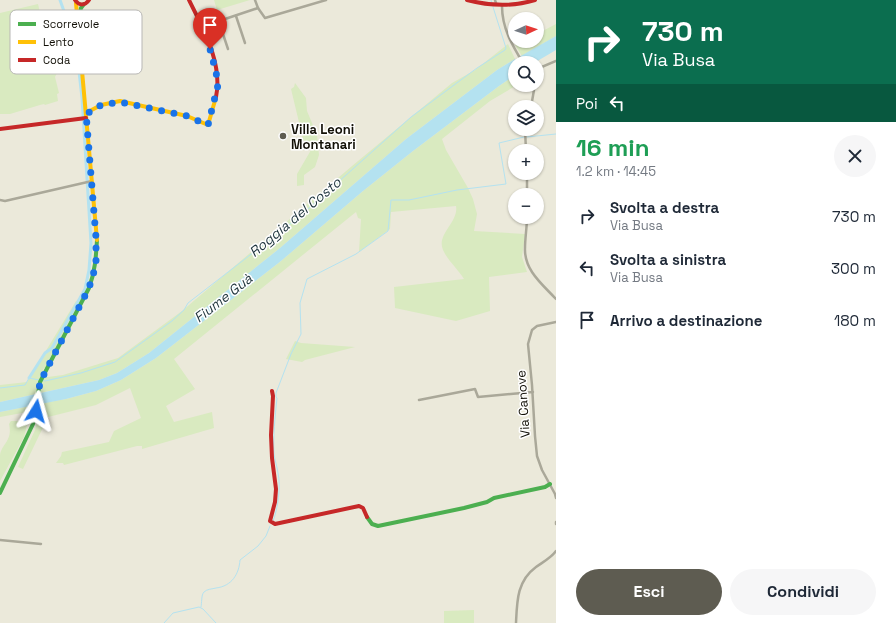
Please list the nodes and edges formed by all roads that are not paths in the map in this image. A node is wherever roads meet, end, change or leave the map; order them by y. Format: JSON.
{"nodes":[{"id":1,"x":89,"y":0,"type":"edge"},
{"id":2,"x":189,"y":0,"type":"edge"},
{"id":3,"x":255,"y":0,"type":"edge"},
{"id":4,"x":326,"y":0,"type":"edge"},
{"id":5,"x":467,"y":0,"type":"edge"},
{"id":6,"x":535,"y":0,"type":"edge"},
{"id":7,"x":76,"y":1,"type":"edge"},
{"id":8,"x":84,"y":4,"type":"junction"},
{"id":9,"x":502,"y":6,"type":"junction"},
{"id":10,"x":258,"y":8,"type":"junction"},
{"id":11,"x":80,"y":10,"type":"edge"},
{"id":12,"x":236,"y":16,"type":"junction"},
{"id":13,"x":219,"y":22,"type":"junction"},
{"id":14,"x":202,"y":28,"type":"junction"},
{"id":15,"x":245,"y":43,"type":"dead end"},
{"id":16,"x":228,"y":49,"type":"dead end"},
{"id":17,"x":519,"y":56,"type":"edge"},
{"id":18,"x":556,"y":61,"type":"edge"},
{"id":19,"x":544,"y":66,"type":"edge"},
{"id":20,"x":83,"y":74,"type":"edge"},
{"id":21,"x":86,"y":113,"type":"junction"},
{"id":22,"x":86,"y":118,"type":"junction"},
{"id":23,"x":0,"y":129,"type":"edge"},
{"id":24,"x":92,"y":181,"type":"junction"},
{"id":25,"x":0,"y":200,"type":"edge"},
{"id":26,"x":527,"y":224,"type":"edge"},
{"id":27,"x":556,"y":299,"type":"edge"},
{"id":28,"x":556,"y":322,"type":"edge"},
{"id":29,"x":272,"y":391,"type":"dead end"},
{"id":30,"x":533,"y":392,"type":"junction"},
{"id":31,"x":419,"y":400,"type":"dead end"},
{"id":32,"x":550,"y":484,"type":"junction"},
{"id":33,"x":0,"y":493,"type":"edge"},
{"id":34,"x":556,"y":498,"type":"edge"},
{"id":35,"x":0,"y":540,"type":"edge"},
{"id":36,"x":41,"y":544,"type":"dead end"},
{"id":37,"x":556,"y":551,"type":"edge"},
{"id":38,"x":516,"y":623,"type":"edge"}],
"edges":[{"from":1,"to":8,"type":"street"},
{"from":2,"to":14,"type":"street"},
{"from":3,"to":10,"type":"street"},
{"from":4,"to":10,"type":"street"},
{"from":5,"to":9,"type":"street"},
{"from":6,"to":9,"type":"street"},
{"from":7,"to":8,"type":"street"},
{"from":8,"to":11,"type":"street"},
{"from":9,"to":17,"type":"street"},
{"from":10,"to":12,"type":"street"},
{"from":12,"to":13,"type":"street"},
{"from":12,"to":15,"type":"street"},
{"from":13,"to":14,"type":"street"},
{"from":13,"to":16,"type":"street"},
{"from":14,"to":21,"type":"street"},
{"from":18,"to":19,"type":"street"},
{"from":20,"to":21,"type":"street"},
{"from":21,"to":22,"type":"street"},
{"from":22,"to":23,"type":"street"},
{"from":22,"to":24,"type":"street"},
{"from":24,"to":25,"type":"street"},
{"from":24,"to":33,"type":"street"},
{"from":26,"to":27,"type":"street"},
{"from":28,"to":30,"type":"street","name":"Via Canove"},
{"from":29,"to":32,"type":"street"},
{"from":30,"to":31,"type":"street"},
{"from":30,"to":32,"type":"street","name":"Via Canove"},
{"from":32,"to":34,"type":"street","name":"Via Canove"},
{"from":35,"to":36,"type":"street"},
{"from":37,"to":38,"type":"street"}]}
